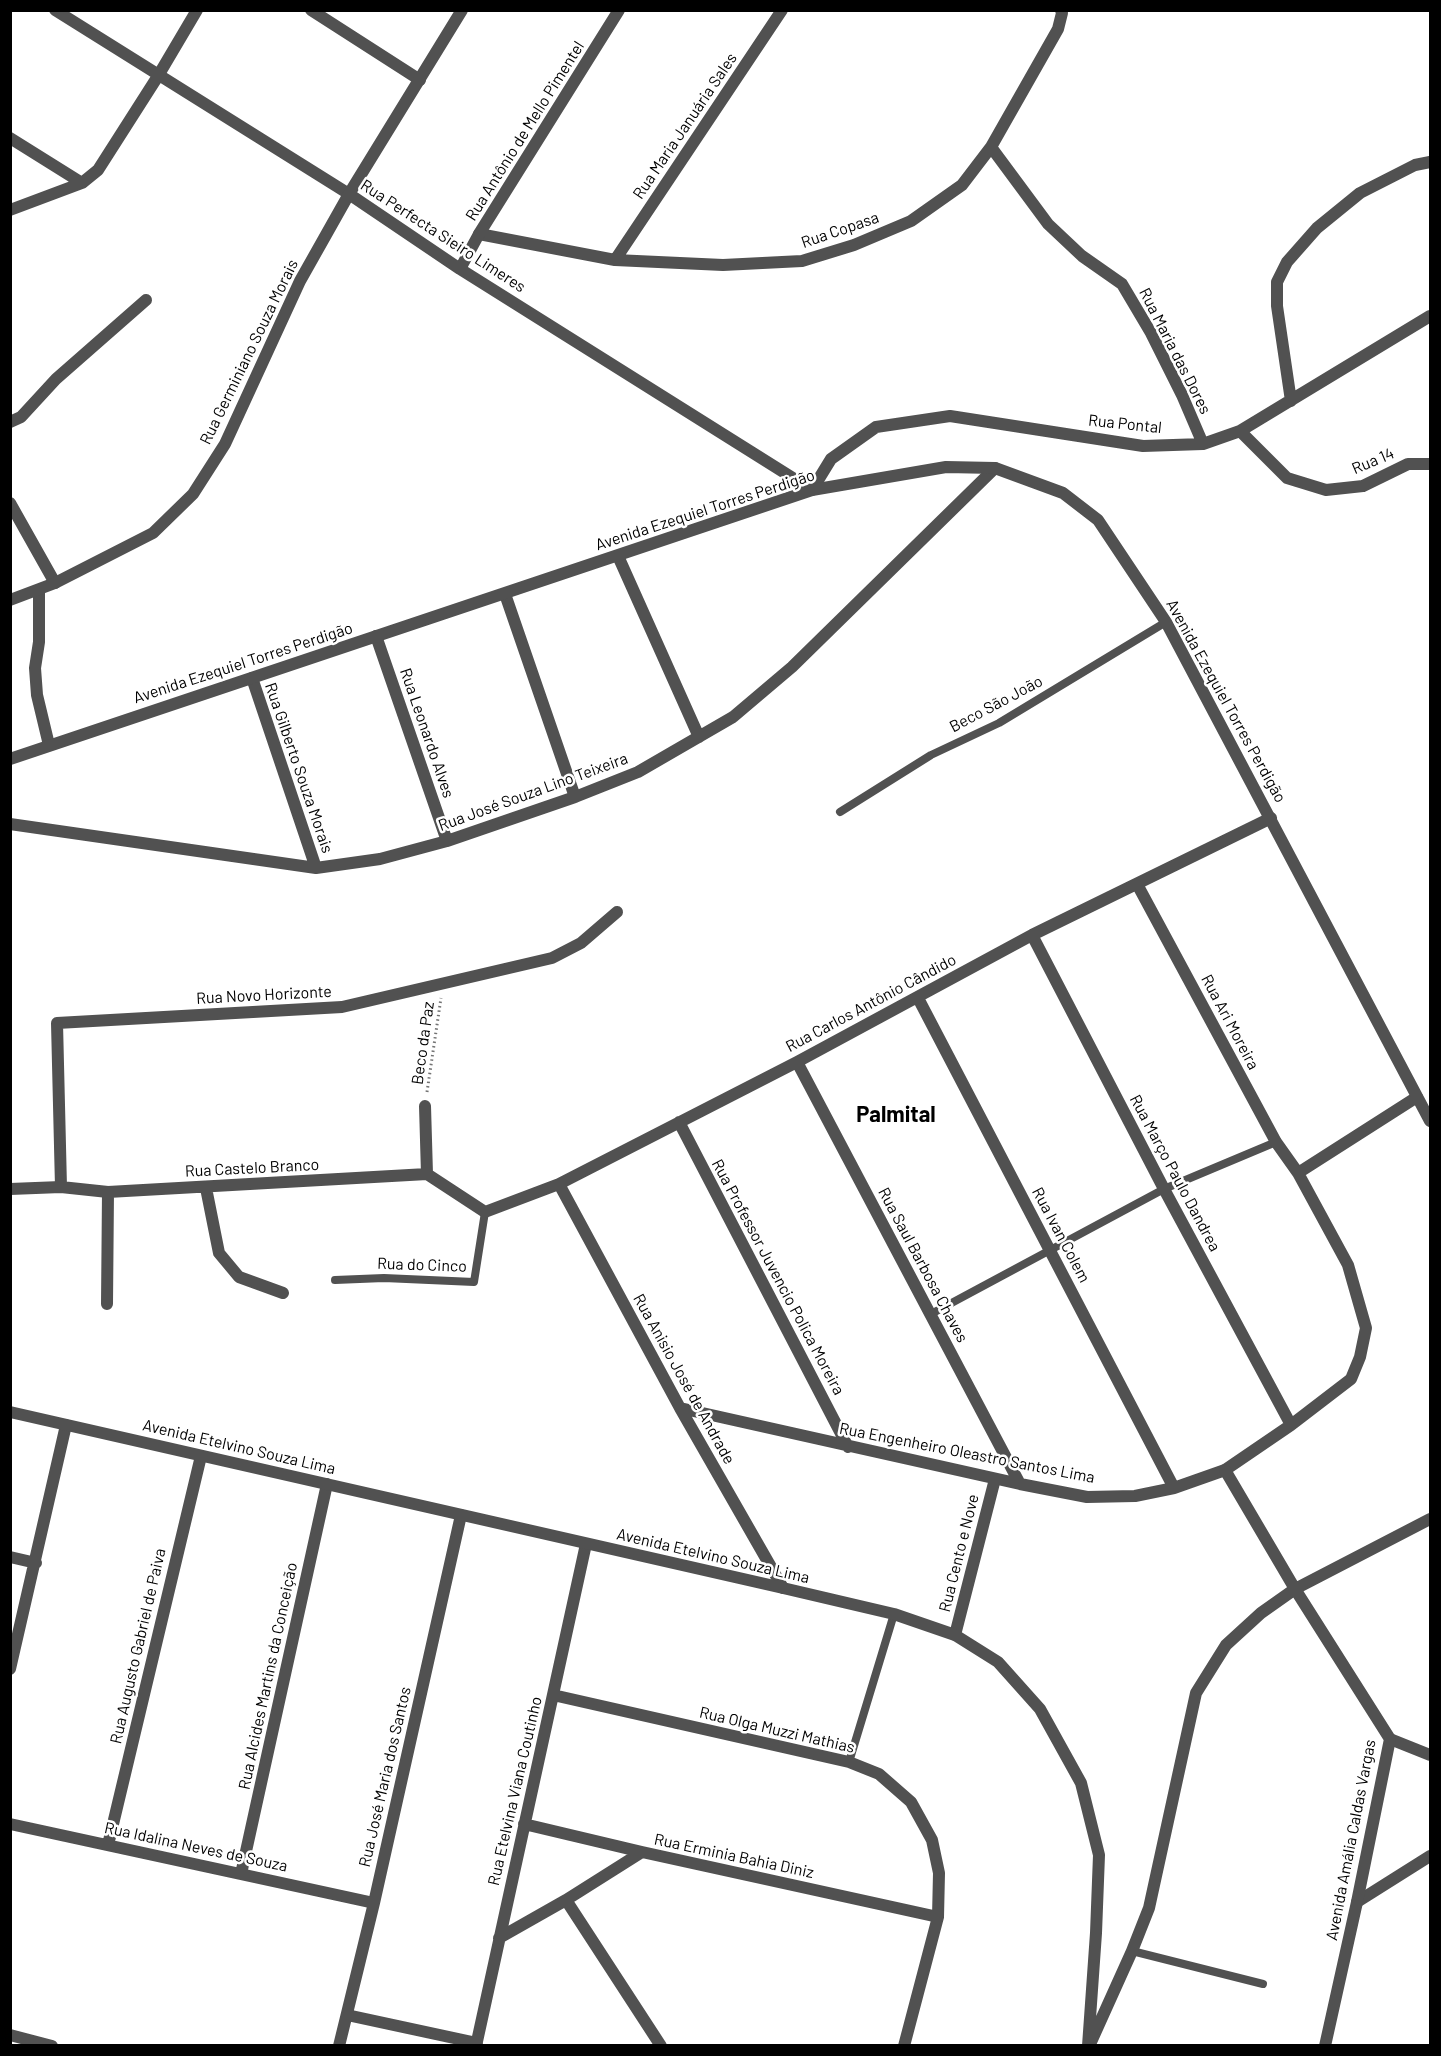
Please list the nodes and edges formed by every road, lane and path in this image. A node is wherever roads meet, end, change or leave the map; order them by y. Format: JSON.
{"nodes":[{"id":1,"x":55,"y":10,"type":"edge"},
{"id":2,"x":197,"y":10,"type":"edge"},
{"id":3,"x":311,"y":10,"type":"edge"},
{"id":4,"x":462,"y":10,"type":"edge"},
{"id":5,"x":619,"y":10,"type":"edge"},
{"id":6,"x":782,"y":10,"type":"edge"},
{"id":7,"x":1061,"y":10,"type":"edge"},
{"id":8,"x":158,"y":76,"type":"junction"},
{"id":9,"x":420,"y":80,"type":"junction"},
{"id":10,"x":10,"y":138,"type":"edge"},
{"id":11,"x":991,"y":147,"type":"junction"},
{"id":12,"x":1431,"y":162,"type":"edge"},
{"id":13,"x":82,"y":183,"type":"junction"},
{"id":14,"x":349,"y":194,"type":"junction"},
{"id":15,"x":10,"y":210,"type":"edge"},
{"id":16,"x":479,"y":234,"type":"junction"},
{"id":17,"x":615,"y":260,"type":"junction"},
{"id":18,"x":460,"y":269,"type":"junction"},
{"id":19,"x":146,"y":300,"type":"dead end"},
{"id":20,"x":1431,"y":315,"type":"edge"},
{"id":21,"x":1291,"y":401,"type":"junction"},
{"id":22,"x":10,"y":422,"type":"edge"},
{"id":23,"x":1240,"y":431,"type":"junction"},
{"id":24,"x":1203,"y":444,"type":"junction"},
{"id":25,"x":1431,"y":464,"type":"edge"},
{"id":26,"x":995,"y":468,"type":"junction"},
{"id":27,"x":812,"y":490,"type":"junction"},
{"id":28,"x":10,"y":503,"type":"edge"},
{"id":29,"x":618,"y":556,"type":"junction"},
{"id":30,"x":55,"y":584,"type":"junction"},
{"id":31,"x":39,"y":590,"type":"junction"},
{"id":32,"x":505,"y":594,"type":"junction"},
{"id":33,"x":10,"y":600,"type":"edge"},
{"id":34,"x":1166,"y":622,"type":"junction"},
{"id":35,"x":376,"y":636,"type":"junction"},
{"id":36,"x":252,"y":678,"type":"junction"},
{"id":37,"x":699,"y":737,"type":"junction"},
{"id":38,"x":49,"y":746,"type":"junction"},
{"id":39,"x":10,"y":759,"type":"edge"},
{"id":40,"x":574,"y":797,"type":"junction"},
{"id":41,"x":840,"y":812,"type":"dead end"},
{"id":42,"x":1271,"y":818,"type":"junction"},
{"id":43,"x":10,"y":824,"type":"edge"},
{"id":44,"x":447,"y":841,"type":"junction"},
{"id":45,"x":316,"y":868,"type":"junction"},
{"id":46,"x":1137,"y":884,"type":"junction"},
{"id":47,"x":618,"y":912,"type":"dead end"},
{"id":48,"x":1032,"y":935,"type":"junction"},
{"id":49,"x":443,"y":984,"type":"junction"},
{"id":50,"x":918,"y":998,"type":"junction"},
{"id":51,"x":797,"y":1062,"type":"junction"},
{"id":52,"x":1417,"y":1096,"type":"junction"},
{"id":53,"x":425,"y":1106,"type":"joint"},
{"id":54,"x":1431,"y":1121,"type":"edge"},
{"id":55,"x":678,"y":1122,"type":"junction"},
{"id":56,"x":1276,"y":1142,"type":"junction"},
{"id":57,"x":1298,"y":1173,"type":"junction"},
{"id":58,"x":428,"y":1174,"type":"junction"},
{"id":59,"x":559,"y":1184,"type":"junction"},
{"id":60,"x":61,"y":1187,"type":"junction"},
{"id":61,"x":206,"y":1188,"type":"junction"},
{"id":62,"x":10,"y":1189,"type":"edge"},
{"id":63,"x":1164,"y":1189,"type":"junction"},
{"id":64,"x":108,"y":1192,"type":"junction"},
{"id":65,"x":485,"y":1212,"type":"junction"},
{"id":66,"x":1051,"y":1250,"type":"junction"},
{"id":67,"x":1348,"y":1265,"type":"joint"},
{"id":68,"x":334,"y":1280,"type":"dead end"},
{"id":69,"x":283,"y":1293,"type":"dead end"},
{"id":70,"x":107,"y":1304,"type":"dead end"},
{"id":71,"x":931,"y":1314,"type":"junction"},
{"id":72,"x":680,"y":1408,"type":"junction"},
{"id":73,"x":10,"y":1412,"type":"edge"},
{"id":74,"x":66,"y":1425,"type":"junction"},
{"id":75,"x":1291,"y":1425,"type":"junction"},
{"id":76,"x":848,"y":1447,"type":"junction"},
{"id":77,"x":201,"y":1456,"type":"junction"},
{"id":78,"x":1225,"y":1470,"type":"junction"},
{"id":79,"x":995,"y":1479,"type":"junction"},
{"id":80,"x":327,"y":1484,"type":"junction"},
{"id":81,"x":1020,"y":1484,"type":"junction"},
{"id":82,"x":1174,"y":1488,"type":"junction"},
{"id":83,"x":461,"y":1515,"type":"junction"},
{"id":84,"x":1431,"y":1519,"type":"edge"},
{"id":85,"x":586,"y":1544,"type":"junction"},
{"id":86,"x":10,"y":1557,"type":"edge"},
{"id":87,"x":36,"y":1563,"type":"junction"},
{"id":88,"x":783,"y":1588,"type":"junction"},
{"id":89,"x":1295,"y":1589,"type":"junction"},
{"id":90,"x":894,"y":1614,"type":"junction"},
{"id":91,"x":956,"y":1635,"type":"junction"},
{"id":92,"x":10,"y":1669,"type":"edge"},
{"id":93,"x":553,"y":1695,"type":"junction"},
{"id":94,"x":1390,"y":1739,"type":"junction"},
{"id":95,"x":1431,"y":1755,"type":"edge"},
{"id":96,"x":849,"y":1762,"type":"junction"},
{"id":97,"x":10,"y":1824,"type":"edge"},
{"id":98,"x":524,"y":1824,"type":"junction"},
{"id":99,"x":108,"y":1845,"type":"junction"},
{"id":100,"x":642,"y":1852,"type":"junction"},
{"id":101,"x":1431,"y":1856,"type":"edge"},
{"id":102,"x":241,"y":1874,"type":"junction"},
{"id":103,"x":566,"y":1900,"type":"junction"},
{"id":104,"x":1357,"y":1902,"type":"junction"},
{"id":105,"x":374,"y":1903,"type":"junction"},
{"id":106,"x":938,"y":1917,"type":"junction"},
{"id":107,"x":499,"y":1938,"type":"junction"},
{"id":108,"x":1132,"y":1951,"type":"junction"},
{"id":109,"x":1263,"y":1984,"type":"dead end"},
{"id":110,"x":346,"y":2015,"type":"junction"},
{"id":111,"x":10,"y":2035,"type":"edge"},
{"id":112,"x":476,"y":2044,"type":"edge"},
{"id":113,"x":52,"y":2046,"type":"edge"},
{"id":114,"x":339,"y":2046,"type":"edge"},
{"id":115,"x":661,"y":2046,"type":"edge"},
{"id":116,"x":904,"y":2046,"type":"edge"},
{"id":117,"x":1089,"y":2046,"type":"edge"},
{"id":118,"x":1325,"y":2046,"type":"edge"}],
"edges":[{"from":1,"to":8,"type":"street","name":"Rua Perfecta Sieiro Limeres"},
{"from":2,"to":8,"type":"street"},
{"from":3,"to":9,"type":"street"},
{"from":4,"to":9,"type":"street","name":"Rua Germiniano Souza Morais"},
{"from":5,"to":16,"type":"street","name":"Rua Antônio de Mello Pimentel"},
{"from":6,"to":17,"type":"street","name":"Rua Maria Januária Sales"},
{"from":7,"to":11,"type":"street","name":"Rua Copasa"},
{"from":8,"to":13,"type":"street"},
{"from":8,"to":14,"type":"street","name":"Rua Perfecta Sieiro Limeres"},
{"from":9,"to":14,"type":"street","name":"Rua Germiniano Souza Morais"},
{"from":10,"to":13,"type":"street"},
{"from":11,"to":17,"type":"street","name":"Rua Copasa"},
{"from":11,"to":24,"type":"street","name":"Rua Maria das Dores"},
{"from":12,"to":21,"type":"street"},
{"from":13,"to":15,"type":"street"},
{"from":14,"to":18,"type":"street","name":"Rua Perfecta Sieiro Limeres"},
{"from":14,"to":30,"type":"street","name":"Rua Germiniano Souza Morais"},
{"from":16,"to":17,"type":"street","name":"Rua Copasa"},
{"from":16,"to":18,"type":"street","name":"Rua Antônio de Mello Pimentel"},
{"from":18,"to":27,"type":"street","name":"Rua Perfecta Sieiro Limeres"},
{"from":19,"to":22,"type":"street"},
{"from":20,"to":21,"type":"street","name":"Rua Pontal"},
{"from":21,"to":23,"type":"street","name":"Rua Pontal"},
{"from":23,"to":24,"type":"street","name":"Rua Pontal"},
{"from":23,"to":25,"type":"street","name":"Rua 14"},
{"from":24,"to":27,"type":"street","name":"Rua Pontal"},
{"from":26,"to":27,"type":"street","name":"Avenida Ezequiel Torres Perdigão"},
{"from":26,"to":34,"type":"street","name":"Avenida Ezequiel Torres Perdigão"},
{"from":26,"to":37,"type":"street","name":"Rua José Souza Lino Teixeira"},
{"from":27,"to":29,"type":"street","name":"Avenida Ezequiel Torres Perdigão"},
{"from":28,"to":30,"type":"street"},
{"from":29,"to":32,"type":"street","name":"Avenida Ezequiel Torres Perdigão"},
{"from":29,"to":37,"type":"street"},
{"from":30,"to":31,"type":"street","name":"Rua Germiniano Souza Morais"},
{"from":31,"to":33,"type":"street","name":"Rua Germiniano Souza Morais"},
{"from":31,"to":38,"type":"street"},
{"from":32,"to":35,"type":"street","name":"Avenida Ezequiel Torres Perdigão"},
{"from":32,"to":40,"type":"street"},
{"from":34,"to":41,"type":"lane","name":"Beco São João"},
{"from":34,"to":42,"type":"street","name":"Avenida Ezequiel Torres Perdigão"},
{"from":35,"to":36,"type":"street","name":"Avenida Ezequiel Torres Perdigão"},
{"from":35,"to":44,"type":"street","name":"Rua Leonardo Alves"},
{"from":36,"to":38,"type":"street","name":"Avenida Ezequiel Torres Perdigão"},
{"from":36,"to":45,"type":"street","name":"Rua Gilberto Souza Morais"},
{"from":37,"to":40,"type":"street","name":"Rua José Souza Lino Teixeira"},
{"from":38,"to":39,"type":"street","name":"Avenida Ezequiel Torres Perdigão"},
{"from":40,"to":44,"type":"street","name":"Rua José Souza Lino Teixeira"},
{"from":42,"to":46,"type":"street","name":"Rua Carlos Antônio Cândido"},
{"from":42,"to":52,"type":"street","name":"Avenida Ezequiel Torres Perdigão"},
{"from":43,"to":45,"type":"street","name":"Rua José Souza Lino Teixeira"},
{"from":44,"to":45,"type":"street","name":"Rua José Souza Lino Teixeira"},
{"from":46,"to":48,"type":"street","name":"Rua Carlos Antônio Cândido"},
{"from":46,"to":56,"type":"street","name":"Rua Ari Moreira"},
{"from":47,"to":49,"type":"street","name":"Rua Novo Horizonte"},
{"from":48,"to":50,"type":"street","name":"Rua Carlos Antônio Cândido"},
{"from":48,"to":63,"type":"street","name":"Rua Março Paulo Dandrea"},
{"from":49,"to":53,"type":"path","name":"Beco da Paz"},
{"from":49,"to":60,"type":"street","name":"Rua Novo Horizonte"},
{"from":50,"to":51,"type":"street","name":"Rua Carlos Antônio Cândido"},
{"from":50,"to":66,"type":"street","name":"Rua Ivan Colem"},
{"from":51,"to":55,"type":"street","name":"Rua Carlos Antônio Cândido"},
{"from":51,"to":71,"type":"street","name":"Rua Saul Barbosa Chaves"},
{"from":52,"to":54,"type":"street","name":"Avenida Ezequiel Torres Perdigão"},
{"from":52,"to":57,"type":"street"},
{"from":53,"to":58,"type":"street"},
{"from":55,"to":59,"type":"street","name":"Rua Carlos Antônio Cândido"},
{"from":55,"to":76,"type":"street","name":"Rua Professor Juvencio Polica Moreira"},
{"from":56,"to":57,"type":"street","name":"Rua Ari Moreira"},
{"from":56,"to":63,"type":"lane"},
{"from":57,"to":67,"type":"street","name":"Rua Ari Moreira"},
{"from":58,"to":61,"type":"street","name":"Rua Castelo Branco"},
{"from":58,"to":65,"type":"street"},
{"from":59,"to":65,"type":"street","name":"Rua Carlos Antônio Cândido"},
{"from":59,"to":72,"type":"street","name":"Rua Anisio José de Andrade"},
{"from":60,"to":62,"type":"street","name":"Rua Castelo Branco"},
{"from":60,"to":64,"type":"street","name":"Rua Castelo Branco"},
{"from":61,"to":64,"type":"street","name":"Rua Castelo Branco"},
{"from":61,"to":69,"type":"street"},
{"from":63,"to":66,"type":"lane"},
{"from":63,"to":75,"type":"street","name":"Rua Março Paulo Dandrea"},
{"from":64,"to":70,"type":"street"},
{"from":65,"to":68,"type":"lane","name":"Rua do Cinco"},
{"from":66,"to":71,"type":"lane"},
{"from":66,"to":82,"type":"street","name":"Rua Ivan Colem"},
{"from":67,"to":75,"type":"street","name":"Rua Engenheiro Oleastro Santos Lima"},
{"from":71,"to":81,"type":"street","name":"Rua Saul Barbosa Chaves"},
{"from":72,"to":76,"type":"street","name":"Rua Engenheiro Oleastro Santos Lima"},
{"from":72,"to":88,"type":"street","name":"Rua Anisio José de Andrade"},
{"from":73,"to":74,"type":"street","name":"Avenida Etelvino Souza Lima"},
{"from":74,"to":77,"type":"street","name":"Avenida Etelvino Souza Lima"},
{"from":74,"to":87,"type":"street"},
{"from":75,"to":78,"type":"street","name":"Rua Engenheiro Oleastro Santos Lima"},
{"from":76,"to":79,"type":"street","name":"Rua Engenheiro Oleastro Santos Lima"},
{"from":77,"to":80,"type":"street","name":"Avenida Etelvino Souza Lima"},
{"from":77,"to":99,"type":"street","name":"Rua Augusto Gabriel de Paiva"},
{"from":78,"to":82,"type":"street","name":"Rua Engenheiro Oleastro Santos Lima"},
{"from":78,"to":89,"type":"street","name":"Avenida Amália Caldas Vargas"},
{"from":79,"to":81,"type":"street","name":"Rua Engenheiro Oleastro Santos Lima"},
{"from":79,"to":91,"type":"street","name":"Rua Cento e Nove"},
{"from":80,"to":83,"type":"street","name":"Avenida Etelvino Souza Lima"},
{"from":80,"to":102,"type":"street","name":"Rua Alcides Martins da Conceição"},
{"from":81,"to":82,"type":"street","name":"Rua Engenheiro Oleastro Santos Lima"},
{"from":83,"to":85,"type":"street","name":"Avenida Etelvino Souza Lima"},
{"from":83,"to":105,"type":"street","name":"Rua José Maria dos Santos"},
{"from":84,"to":89,"type":"street"},
{"from":85,"to":88,"type":"street","name":"Avenida Etelvino Souza Lima"},
{"from":85,"to":93,"type":"street","name":"Rua Etelvina Viana Coutinho"},
{"from":86,"to":87,"type":"street"},
{"from":87,"to":92,"type":"street"},
{"from":88,"to":90,"type":"street","name":"Avenida Etelvino Souza Lima"},
{"from":89,"to":94,"type":"street","name":"Avenida Amália Caldas Vargas"},
{"from":89,"to":108,"type":"street"},
{"from":90,"to":91,"type":"street","name":"Avenida Etelvino Souza Lima"},
{"from":90,"to":96,"type":"lane"},
{"from":91,"to":117,"type":"street","name":"Avenida Etelvino Souza Lima"},
{"from":93,"to":96,"type":"street","name":"Rua Olga Muzzi Mathias"},
{"from":93,"to":98,"type":"street","name":"Rua Etelvina Viana Coutinho"},
{"from":94,"to":95,"type":"street"},
{"from":94,"to":104,"type":"street","name":"Avenida Amália Caldas Vargas"},
{"from":96,"to":106,"type":"street","name":"Rua Olga Muzzi Mathias"},
{"from":97,"to":99,"type":"street","name":"Rua Idalina Neves de Souza"},
{"from":98,"to":100,"type":"street","name":"Rua Erminia Bahia Diniz"},
{"from":98,"to":107,"type":"street","name":"Rua Etelvina Viana Coutinho"},
{"from":99,"to":102,"type":"street","name":"Rua Idalina Neves de Souza"},
{"from":100,"to":103,"type":"street"},
{"from":100,"to":106,"type":"street","name":"Rua Erminia Bahia Diniz"},
{"from":101,"to":104,"type":"street"},
{"from":102,"to":105,"type":"street","name":"Rua Idalina Neves de Souza"},
{"from":103,"to":107,"type":"street"},
{"from":103,"to":115,"type":"street"},
{"from":104,"to":118,"type":"street","name":"Avenida Amália Caldas Vargas"},
{"from":105,"to":110,"type":"street","name":"Rua José Maria dos Santos"},
{"from":106,"to":116,"type":"street","name":"Rua Olga Muzzi Mathias"},
{"from":107,"to":112,"type":"street","name":"Rua Etelvina Viana Coutinho"},
{"from":108,"to":109,"type":"lane"},
{"from":108,"to":117,"type":"street"},
{"from":110,"to":112,"type":"street"},
{"from":110,"to":114,"type":"street","name":"Rua José Maria dos Santos"},
{"from":111,"to":113,"type":"street"}]}
